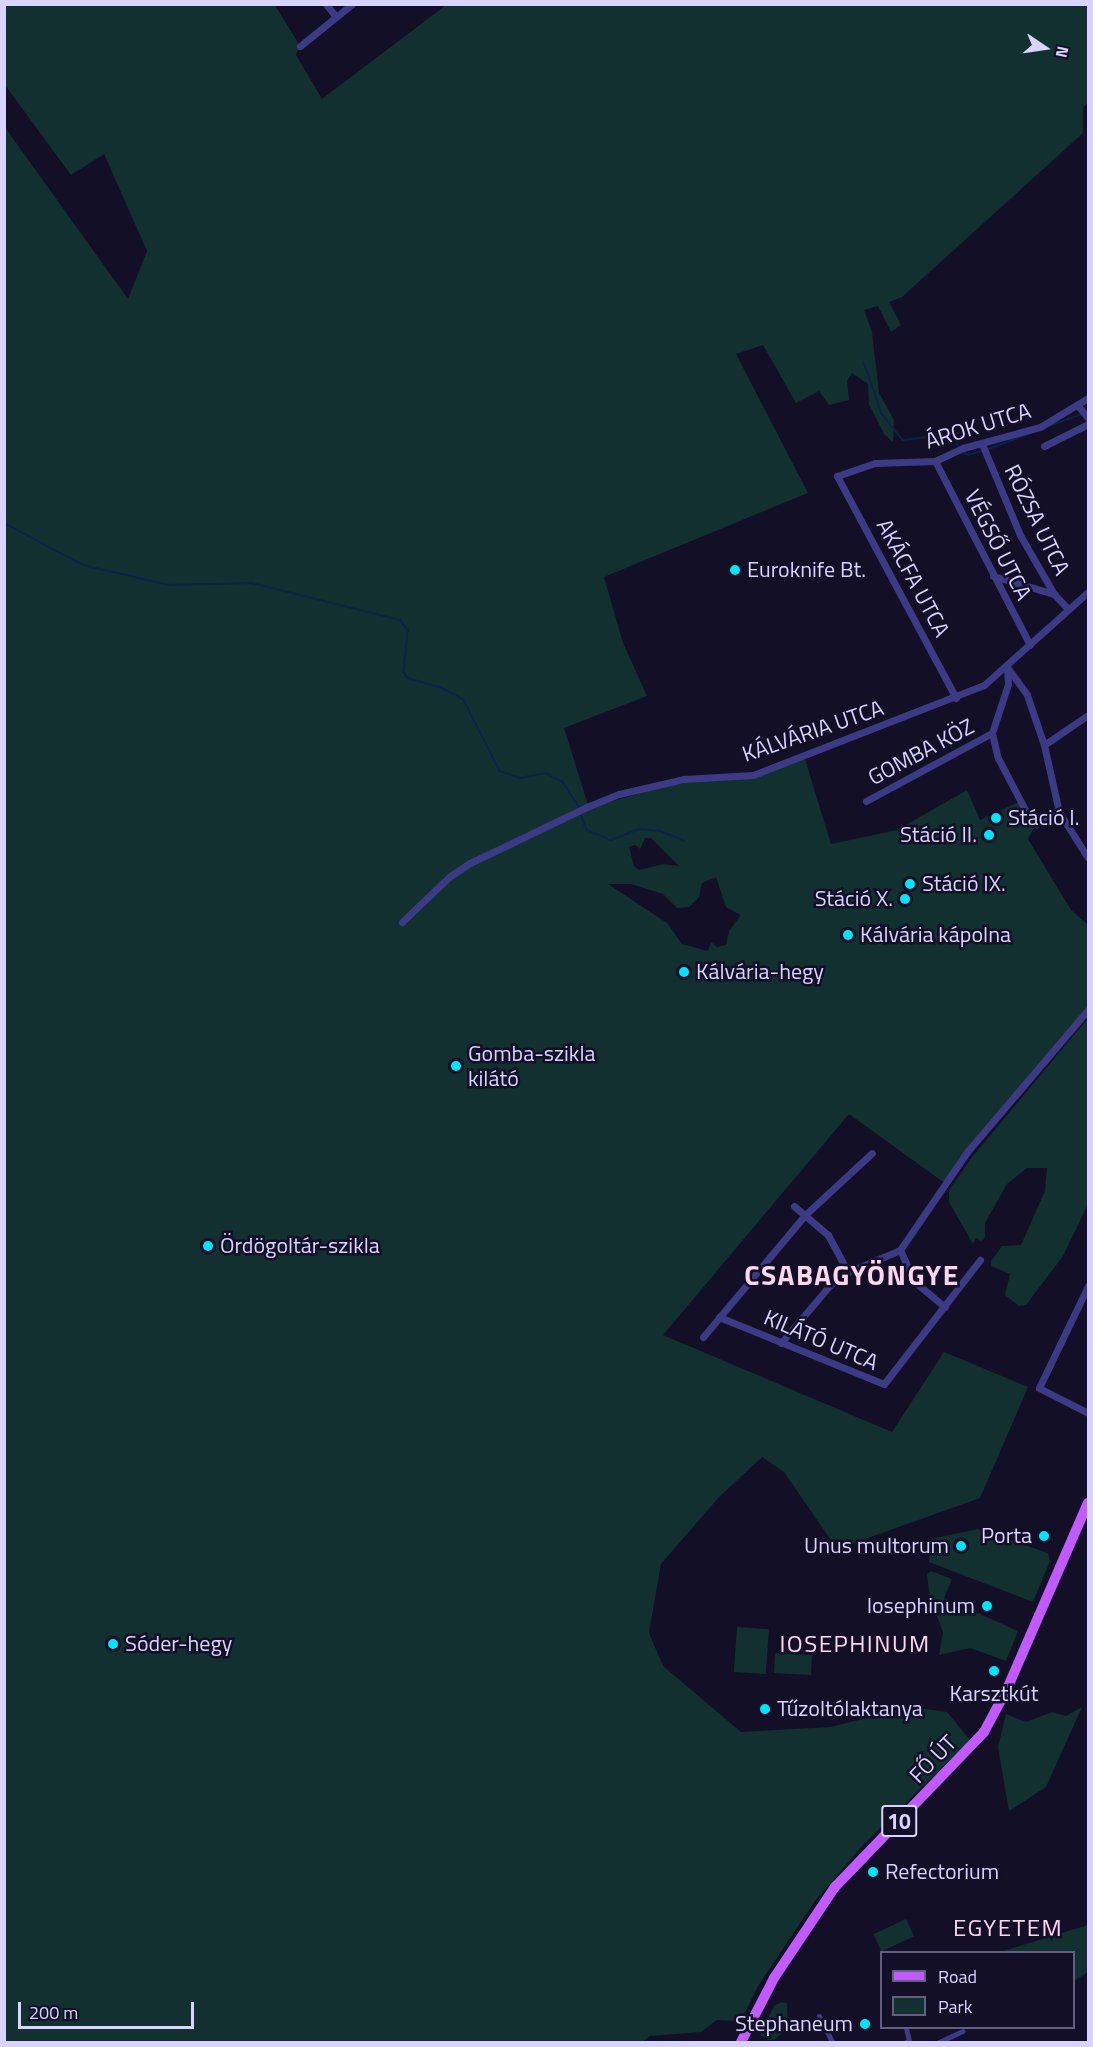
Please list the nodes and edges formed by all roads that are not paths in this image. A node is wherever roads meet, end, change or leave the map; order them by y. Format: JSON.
{"nodes":[{"id":1,"x":326,"y":4,"type":"edge"},
{"id":2,"x":352,"y":4,"type":"edge"},
{"id":3,"x":336,"y":17,"type":"junction"},
{"id":4,"x":300,"y":46,"type":"dead end"},
{"id":5,"x":1089,"y":398,"type":"edge"},
{"id":6,"x":1079,"y":407,"type":"junction"},
{"id":7,"x":1088,"y":419,"type":"edge"},
{"id":8,"x":1044,"y":447,"type":"dead end"},
{"id":9,"x":983,"y":448,"type":"junction"},
{"id":10,"x":935,"y":461,"type":"junction"},
{"id":11,"x":837,"y":476,"type":"joint"},
{"id":12,"x":993,"y":576,"type":"junction"},
{"id":13,"x":1089,"y":591,"type":"edge"},
{"id":14,"x":1054,"y":594,"type":"junction"},
{"id":15,"x":1067,"y":608,"type":"junction"},
{"id":16,"x":1030,"y":645,"type":"junction"},
{"id":17,"x":1007,"y":667,"type":"junction"},
{"id":18,"x":956,"y":698,"type":"junction"},
{"id":19,"x":1089,"y":715,"type":"edge"},
{"id":20,"x":992,"y":733,"type":"junction"},
{"id":21,"x":1044,"y":745,"type":"junction"},
{"id":22,"x":866,"y":801,"type":"dead end"},
{"id":23,"x":1059,"y":812,"type":"junction"},
{"id":24,"x":1089,"y":858,"type":"edge"},
{"id":25,"x":402,"y":922,"type":"dead end"},
{"id":26,"x":1089,"y":1010,"type":"edge"},
{"id":27,"x":872,"y":1154,"type":"dead end"},
{"id":28,"x":794,"y":1206,"type":"dead end"},
{"id":29,"x":805,"y":1215,"type":"junction"},
{"id":30,"x":900,"y":1250,"type":"junction"},
{"id":31,"x":980,"y":1260,"type":"dead end"},
{"id":32,"x":848,"y":1272,"type":"junction"},
{"id":33,"x":1089,"y":1286,"type":"edge"},
{"id":34,"x":945,"y":1307,"type":"junction"},
{"id":35,"x":719,"y":1317,"type":"junction"},
{"id":36,"x":703,"y":1337,"type":"dead end"},
{"id":37,"x":781,"y":1343,"type":"junction"},
{"id":38,"x":1089,"y":1413,"type":"edge"},
{"id":39,"x":1089,"y":1503,"type":"edge"},
{"id":40,"x":819,"y":2016,"type":"dead end"},
{"id":41,"x":906,"y":2029,"type":"edge"},
{"id":42,"x":963,"y":2031,"type":"dead end"},
{"id":43,"x":741,"y":2043,"type":"edge"},
{"id":44,"x":832,"y":2043,"type":"edge"},
{"id":45,"x":906,"y":2043,"type":"edge"},
{"id":46,"x":939,"y":2043,"type":"edge"}],
"edges":[{"from":1,"to":3,"type":"street"},
{"from":2,"to":3,"type":"street"},
{"from":3,"to":4,"type":"street"},
{"from":5,"to":6,"type":"street","name":"ÁROK UTCA"},
{"from":6,"to":7,"type":"street"},
{"from":6,"to":9,"type":"street","name":"ÁROK UTCA"},
{"from":7,"to":8,"type":"street"},
{"from":9,"to":10,"type":"street","name":"ÁROK UTCA"},
{"from":9,"to":14,"type":"street","name":"RÓZSA UTCA"},
{"from":10,"to":11,"type":"street","name":"ÁROK UTCA"},
{"from":10,"to":12,"type":"street","name":"VÉGSŐ UTCA"},
{"from":11,"to":18,"type":"street","name":"AKÁCFA UTCA"},
{"from":12,"to":14,"type":"street"},
{"from":12,"to":16,"type":"street","name":"VÉGSŐ UTCA"},
{"from":13,"to":15,"type":"street","name":"KÁLVÁRIA UTCA"},
{"from":14,"to":15,"type":"street","name":"RÓZSA UTCA"},
{"from":15,"to":16,"type":"street","name":"KÁLVÁRIA UTCA"},
{"from":16,"to":17,"type":"street","name":"KÁLVÁRIA UTCA"},
{"from":17,"to":18,"type":"street","name":"KÁLVÁRIA UTCA"},
{"from":17,"to":20,"type":"street"},
{"from":17,"to":21,"type":"street"},
{"from":18,"to":25,"type":"street","name":"KÁLVÁRIA UTCA"},
{"from":19,"to":21,"type":"street"},
{"from":20,"to":22,"type":"street","name":"GOMBA KÖZ"},
{"from":20,"to":23,"type":"street"},
{"from":21,"to":23,"type":"street"},
{"from":23,"to":24,"type":"street"},
{"from":26,"to":30,"type":"street"},
{"from":27,"to":29,"type":"street"},
{"from":28,"to":29,"type":"street"},
{"from":29,"to":32,"type":"street"},
{"from":29,"to":35,"type":"street"},
{"from":30,"to":32,"type":"street"},
{"from":30,"to":34,"type":"street"},
{"from":31,"to":34,"type":"street","name":"KILÁTÓ UTCA"},
{"from":32,"to":37,"type":"street"},
{"from":33,"to":38,"type":"street"},
{"from":34,"to":37,"type":"street","name":"KILÁTÓ UTCA"},
{"from":35,"to":36,"type":"street"},
{"from":35,"to":37,"type":"street","name":"KILÁTÓ UTCA"},
{"from":39,"to":43,"type":"main road","name":"FŐ ÚT","number":"10"},
{"from":40,"to":44,"type":"street"},
{"from":41,"to":45,"type":"street"},
{"from":42,"to":46,"type":"street"}]}
